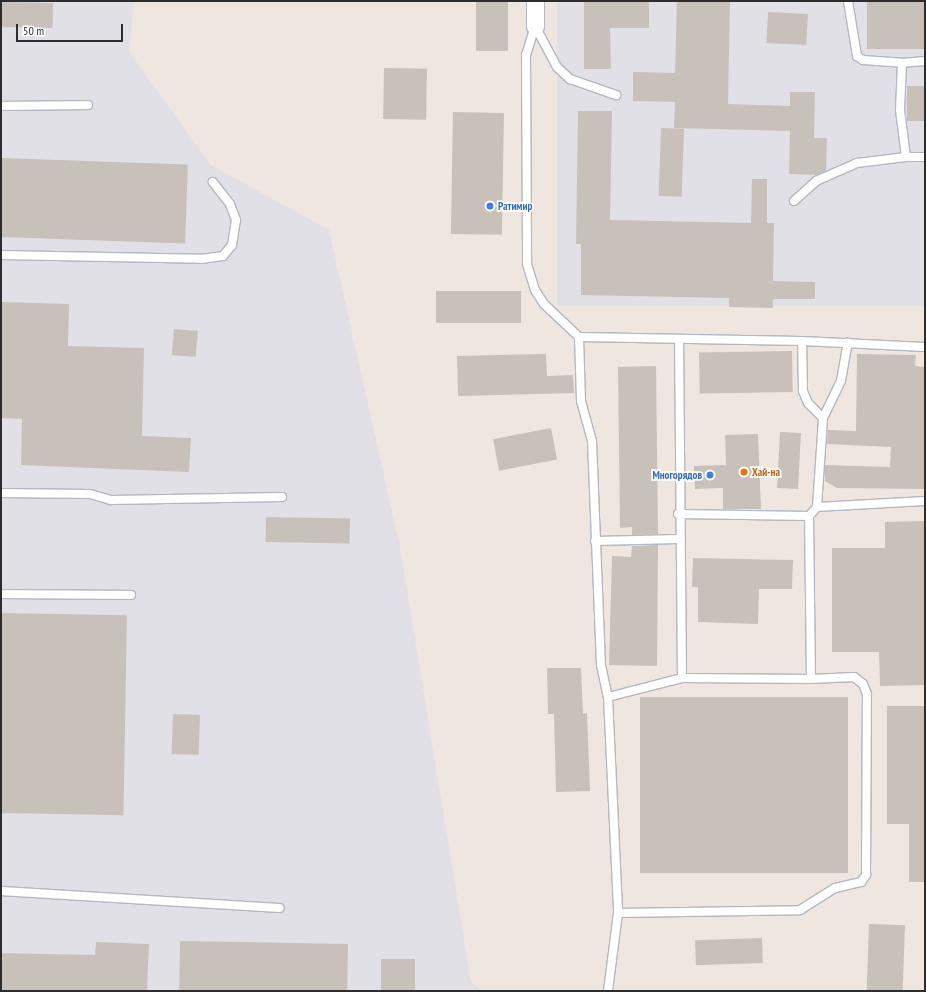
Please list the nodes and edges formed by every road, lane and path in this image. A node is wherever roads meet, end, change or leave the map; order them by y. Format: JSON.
{"nodes":[{"id":1,"x":535,"y":1,"type":"edge"},
{"id":2,"x":848,"y":1,"type":"edge"},
{"id":3,"x":535,"y":26,"type":"junction"},
{"id":4,"x":925,"y":61,"type":"edge"},
{"id":5,"x":902,"y":63,"type":"junction"},
{"id":6,"x":616,"y":95,"type":"dead end"},
{"id":7,"x":88,"y":105,"type":"dead end"},
{"id":8,"x":1,"y":106,"type":"edge"},
{"id":9,"x":906,"y":157,"type":"junction"},
{"id":10,"x":925,"y":157,"type":"edge"},
{"id":11,"x":213,"y":182,"type":"dead end"},
{"id":12,"x":794,"y":201,"type":"dead end"},
{"id":13,"x":1,"y":255,"type":"edge"},
{"id":14,"x":579,"y":337,"type":"junction"},
{"id":15,"x":679,"y":339,"type":"junction"},
{"id":16,"x":802,"y":341,"type":"junction"},
{"id":17,"x":848,"y":343,"type":"junction"},
{"id":18,"x":925,"y":347,"type":"edge"},
{"id":19,"x":823,"y":418,"type":"junction"},
{"id":20,"x":1,"y":493,"type":"edge"},
{"id":21,"x":282,"y":497,"type":"dead end"},
{"id":22,"x":925,"y":501,"type":"edge"},
{"id":23,"x":817,"y":507,"type":"junction"},
{"id":24,"x":678,"y":514,"type":"junction"},
{"id":25,"x":809,"y":516,"type":"junction"},
{"id":26,"x":679,"y":539,"type":"junction"},
{"id":27,"x":595,"y":541,"type":"junction"},
{"id":28,"x":1,"y":594,"type":"edge"},
{"id":29,"x":131,"y":595,"type":"dead end"},
{"id":30,"x":682,"y":678,"type":"junction"},
{"id":31,"x":812,"y":679,"type":"junction"},
{"id":32,"x":608,"y":696,"type":"junction"},
{"id":33,"x":1,"y":891,"type":"edge"},
{"id":34,"x":278,"y":908,"type":"dead end"},
{"id":35,"x":618,"y":913,"type":"junction"},
{"id":36,"x":608,"y":991,"type":"edge"}],
"edges":[{"from":1,"to":3,"type":"street"},
{"from":2,"to":5,"type":"lane"},
{"from":3,"to":6,"type":"lane"},
{"from":3,"to":14,"type":"lane"},
{"from":4,"to":5,"type":"lane"},
{"from":5,"to":9,"type":"lane"},
{"from":7,"to":8,"type":"lane"},
{"from":9,"to":10,"type":"lane"},
{"from":9,"to":12,"type":"lane"},
{"from":11,"to":13,"type":"lane"},
{"from":14,"to":15,"type":"lane"},
{"from":14,"to":27,"type":"lane"},
{"from":15,"to":16,"type":"lane"},
{"from":15,"to":24,"type":"lane"},
{"from":16,"to":17,"type":"lane"},
{"from":16,"to":19,"type":"lane"},
{"from":17,"to":18,"type":"lane"},
{"from":17,"to":19,"type":"lane"},
{"from":19,"to":23,"type":"lane"},
{"from":20,"to":21,"type":"lane"},
{"from":22,"to":23,"type":"lane"},
{"from":23,"to":25,"type":"lane"},
{"from":24,"to":25,"type":"lane"},
{"from":24,"to":26,"type":"lane"},
{"from":25,"to":31,"type":"lane"},
{"from":26,"to":27,"type":"lane"},
{"from":26,"to":30,"type":"lane"},
{"from":27,"to":32,"type":"lane"},
{"from":28,"to":29,"type":"lane"},
{"from":30,"to":31,"type":"lane"},
{"from":30,"to":32,"type":"lane"},
{"from":31,"to":35,"type":"lane"},
{"from":32,"to":35,"type":"lane"},
{"from":33,"to":34,"type":"lane"},
{"from":35,"to":36,"type":"lane"}]}
